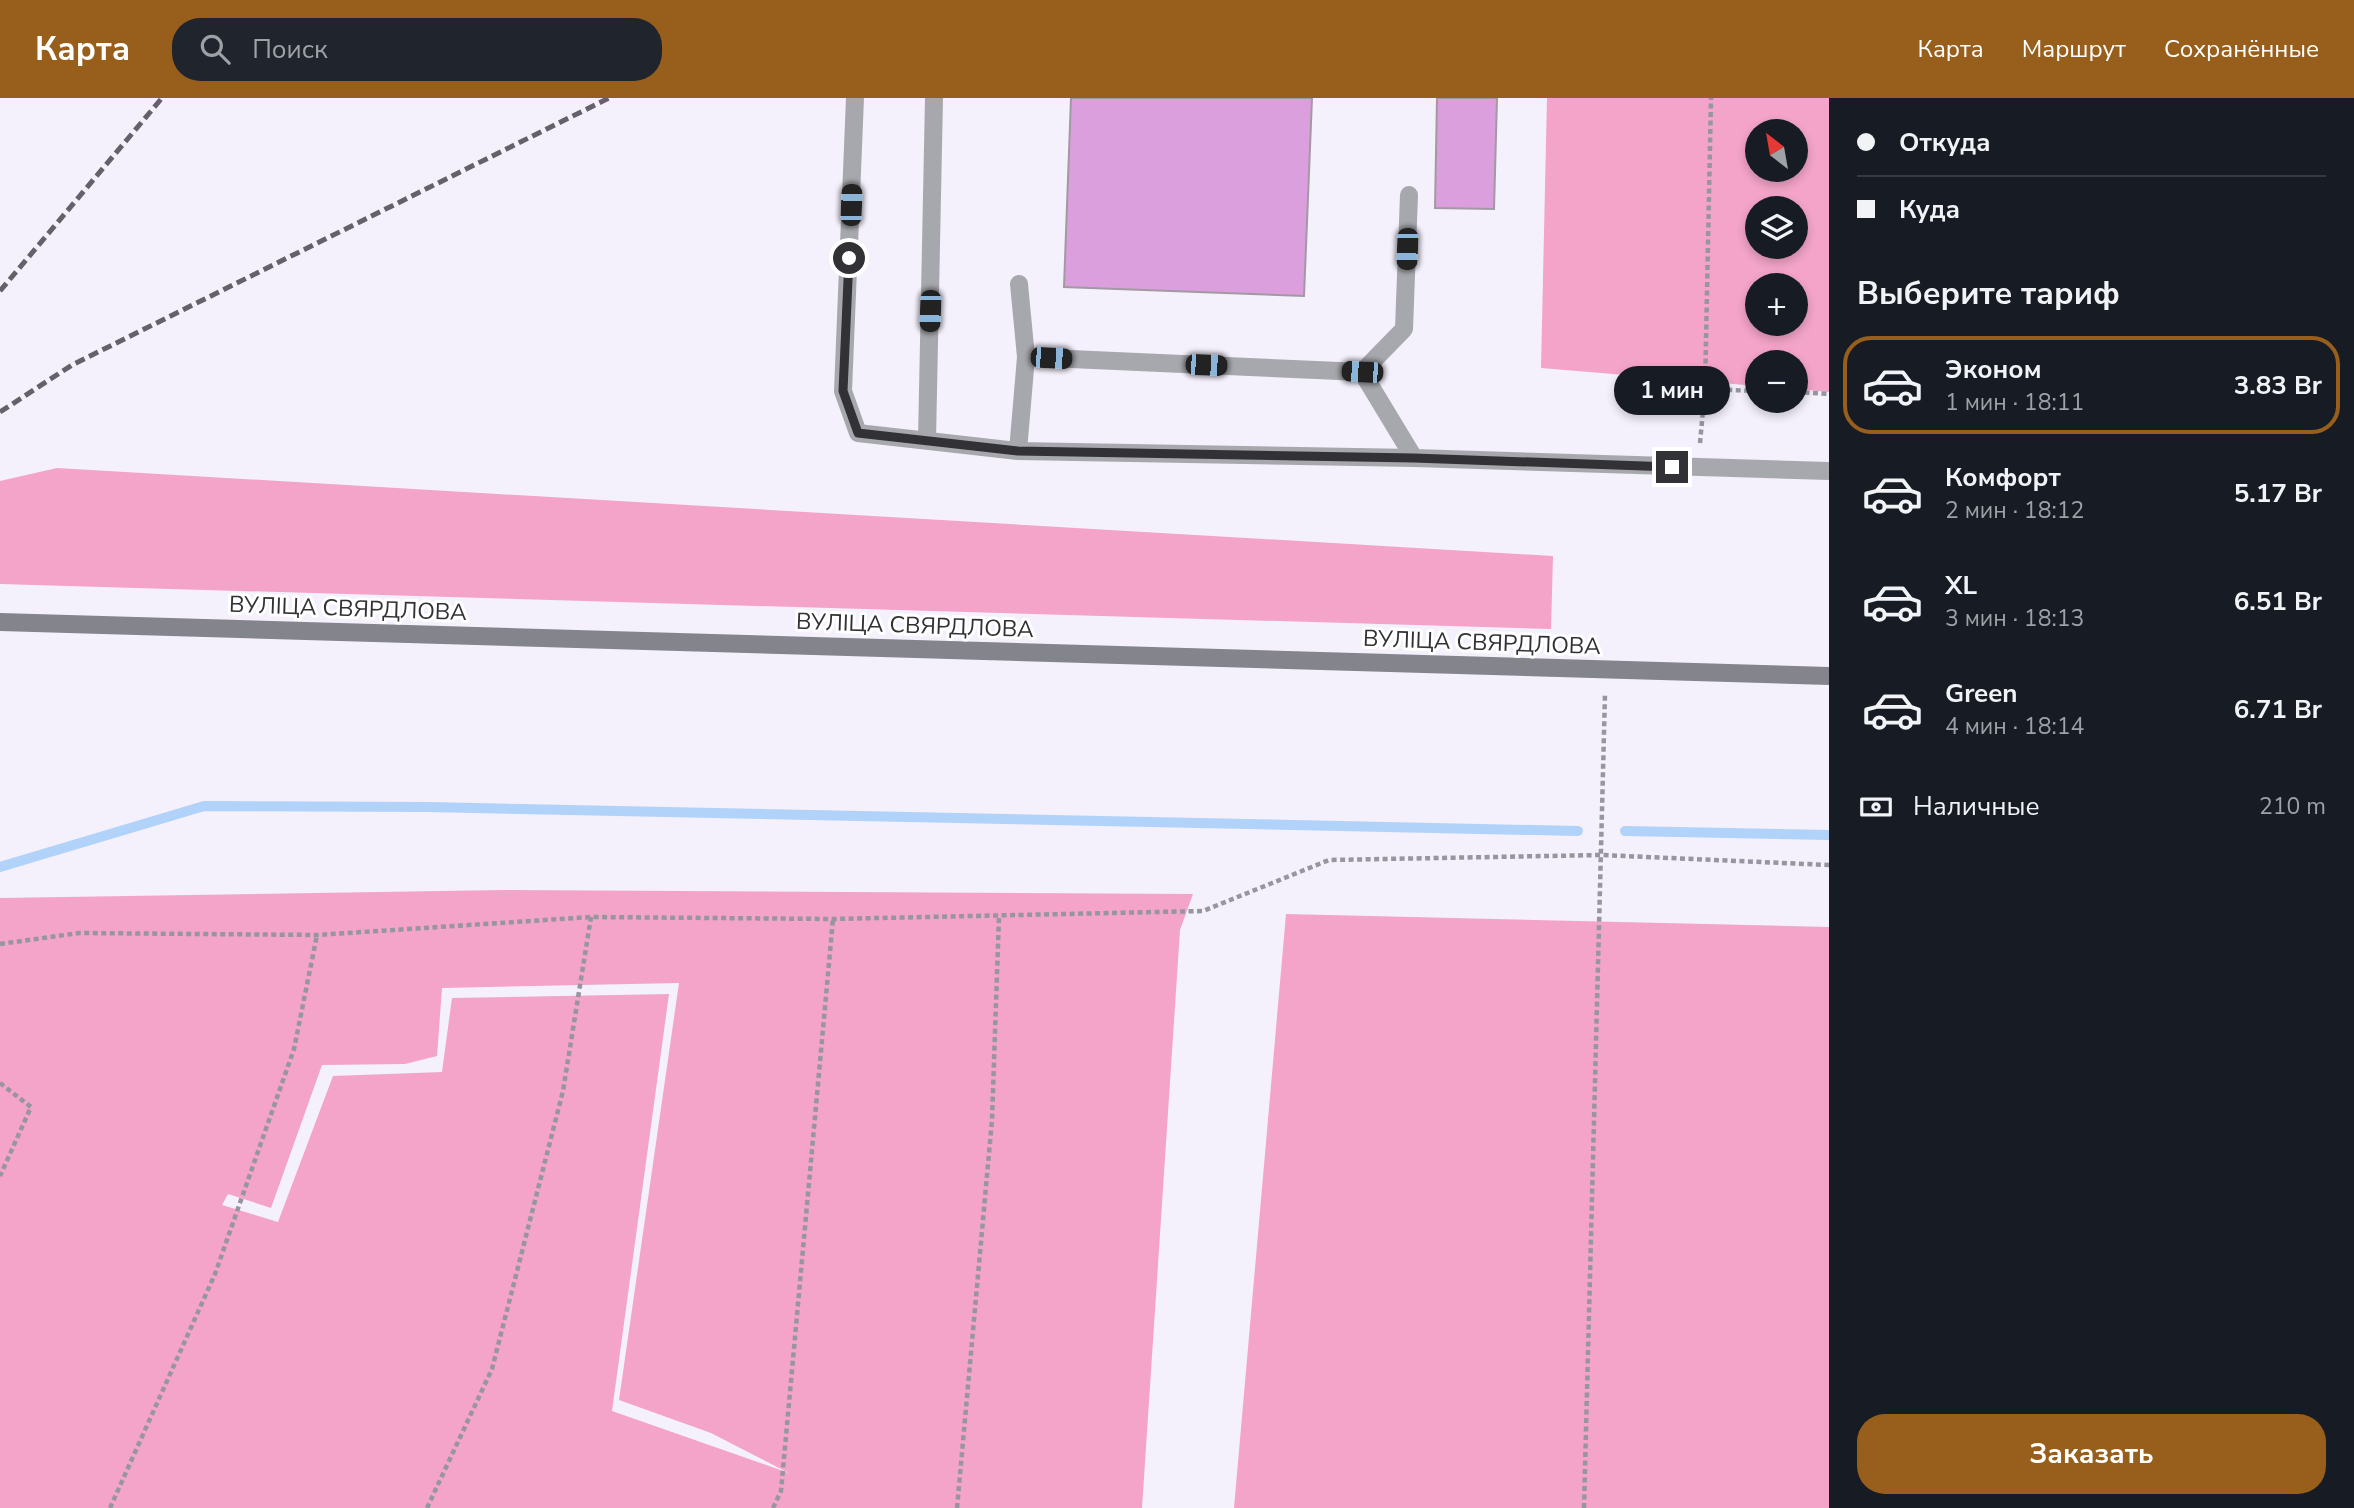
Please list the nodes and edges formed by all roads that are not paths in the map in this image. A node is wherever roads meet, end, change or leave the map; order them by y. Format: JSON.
{"nodes":[{"id":1,"x":855,"y":98,"type":"edge"},
{"id":2,"x":934,"y":98,"type":"edge"},
{"id":3,"x":1409,"y":195,"type":"dead end"},
{"id":4,"x":1019,"y":285,"type":"dead end"},
{"id":5,"x":1026,"y":357,"type":"junction"},
{"id":6,"x":1362,"y":372,"type":"junction"},
{"id":7,"x":927,"y":440,"type":"junction"},
{"id":8,"x":1018,"y":451,"type":"junction"},
{"id":9,"x":1414,"y":458,"type":"junction"},
{"id":10,"x":1829,"y":471,"type":"edge"},
{"id":11,"x":0,"y":622,"type":"edge"},
{"id":12,"x":1829,"y":676,"type":"edge"}],
"edges":[{"from":1,"to":7,"type":"lane"},
{"from":2,"to":7,"type":"lane"},
{"from":3,"to":6,"type":"lane"},
{"from":4,"to":5,"type":"lane"},
{"from":5,"to":6,"type":"lane"},
{"from":5,"to":8,"type":"lane"},
{"from":6,"to":9,"type":"lane"},
{"from":7,"to":8,"type":"lane"},
{"from":8,"to":9,"type":"lane"},
{"from":9,"to":10,"type":"lane"},
{"from":11,"to":12,"type":"main road","name":"ВУЛІЦА СВЯРДЛОВА"}]}
